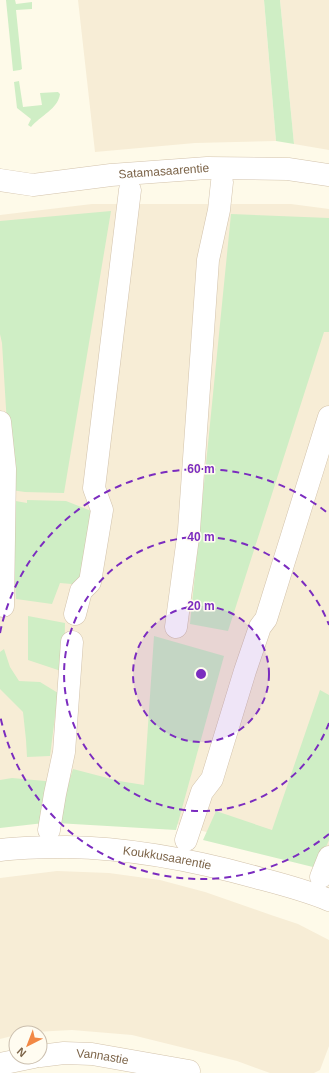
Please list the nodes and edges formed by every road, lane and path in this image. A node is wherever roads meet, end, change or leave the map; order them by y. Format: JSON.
{"nodes":[{"id":1,"x":329,"y":175,"type":"edge"},
{"id":2,"x":0,"y":180,"type":"edge"},
{"id":3,"x":222,"y":182,"type":"dead end"},
{"id":4,"x":130,"y":190,"type":"dead end"},
{"id":5,"x":329,"y":417,"type":"edge"},
{"id":6,"x":0,"y":422,"type":"edge"},
{"id":7,"x":3,"y":606,"type":"dead end"},
{"id":8,"x":75,"y":614,"type":"dead end"},
{"id":9,"x":176,"y":627,"type":"dead end"},
{"id":10,"x":72,"y":642,"type":"dead end"},
{"id":11,"x":49,"y":830,"type":"dead end"},
{"id":12,"x":186,"y":840,"type":"dead end"},
{"id":13,"x":0,"y":850,"type":"edge"},
{"id":14,"x":329,"y":857,"type":"edge"},
{"id":15,"x":320,"y":877,"type":"dead end"},
{"id":16,"x":329,"y":900,"type":"edge"},
{"id":17,"x":48,"y":1055,"type":"edge"},
{"id":18,"x":189,"y":1071,"type":"dead end"}],
"edges":[{"from":1,"to":2,"type":"street","name":"Satamasaarentie"},
{"from":3,"to":9,"type":"street"},
{"from":4,"to":8,"type":"street"},
{"from":5,"to":12,"type":"street"},
{"from":6,"to":7,"type":"street"},
{"from":10,"to":11,"type":"street"},
{"from":13,"to":16,"type":"street","name":"Koukkusaarentie"},
{"from":14,"to":15,"type":"street"},
{"from":17,"to":18,"type":"street","name":"Vannastie"}]}
